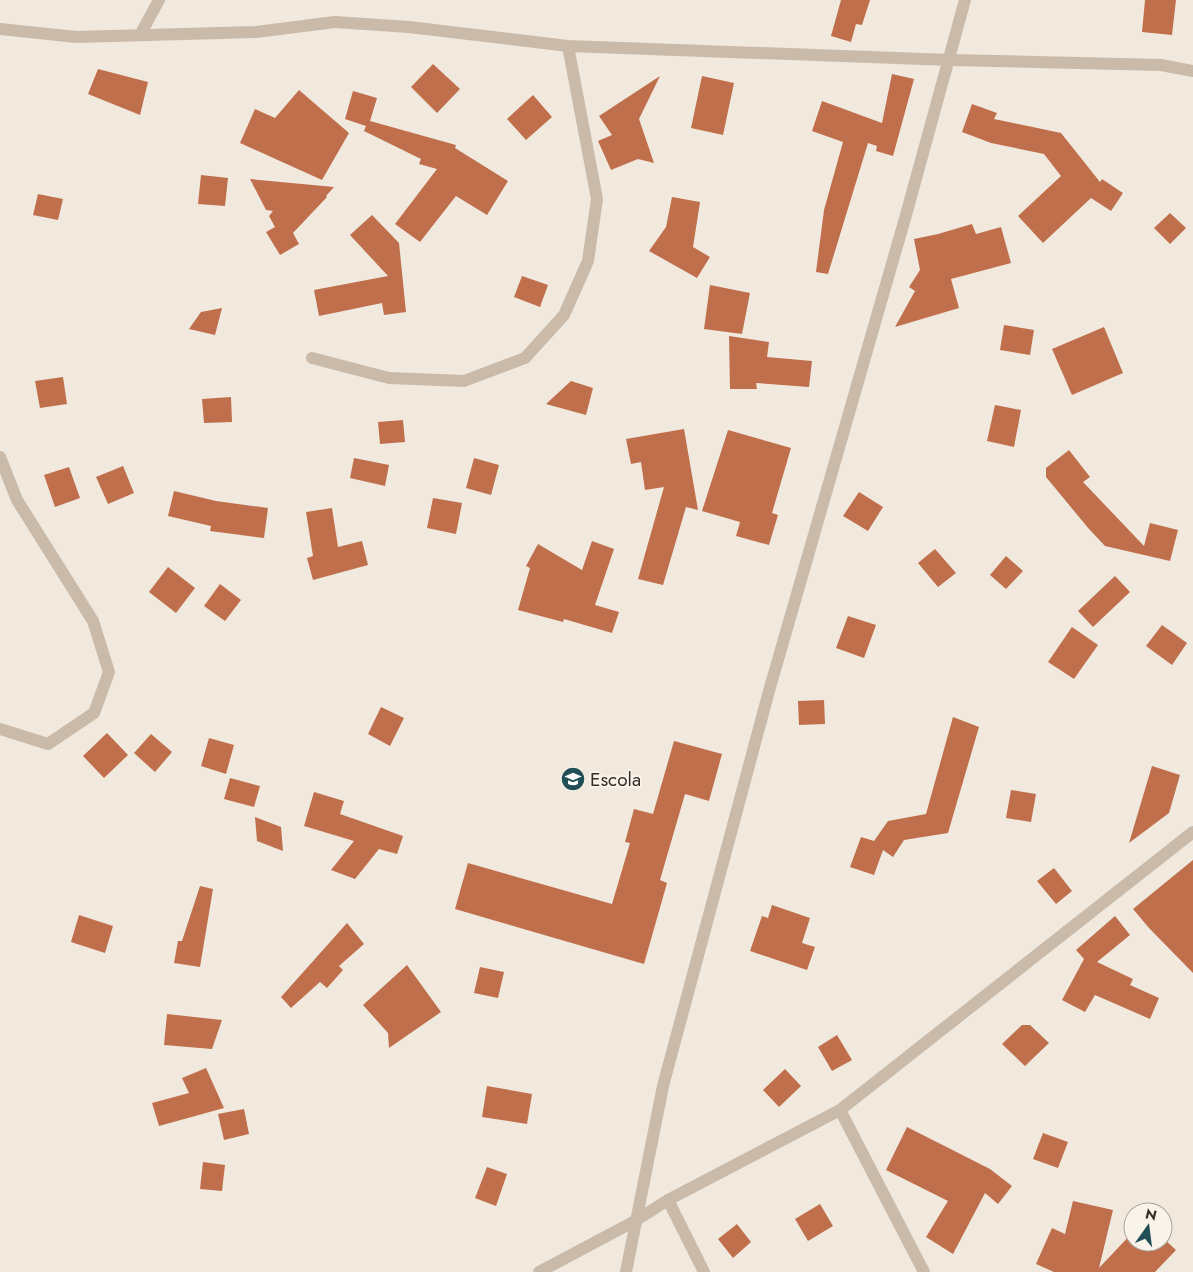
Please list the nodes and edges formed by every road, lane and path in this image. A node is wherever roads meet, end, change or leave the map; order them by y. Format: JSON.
{"nodes":[{"id":1,"x":159,"y":0,"type":"edge"},
{"id":2,"x":965,"y":0,"type":"edge"},
{"id":3,"x":0,"y":29,"type":"edge"},
{"id":4,"x":140,"y":35,"type":"junction"},
{"id":5,"x":568,"y":46,"type":"junction"},
{"id":6,"x":950,"y":60,"type":"junction"},
{"id":7,"x":1193,"y":71,"type":"edge"},
{"id":8,"x":312,"y":358,"type":"dead end"},
{"id":9,"x":0,"y":457,"type":"edge"},
{"id":10,"x":0,"y":729,"type":"edge"},
{"id":11,"x":1193,"y":832,"type":"edge"},
{"id":12,"x":840,"y":1110,"type":"junction"},
{"id":13,"x":668,"y":1200,"type":"junction"},
{"id":14,"x":635,"y":1221,"type":"junction"},
{"id":15,"x":539,"y":1272,"type":"edge"},
{"id":16,"x":626,"y":1272,"type":"edge"},
{"id":17,"x":704,"y":1272,"type":"edge"},
{"id":18,"x":924,"y":1272,"type":"edge"}],
"edges":[{"from":1,"to":4,"type":"street"},
{"from":2,"to":6,"type":"street"},
{"from":3,"to":4,"type":"street"},
{"from":4,"to":5,"type":"street"},
{"from":5,"to":6,"type":"street"},
{"from":5,"to":8,"type":"street"},
{"from":6,"to":7,"type":"street"},
{"from":6,"to":14,"type":"street"},
{"from":9,"to":10,"type":"street"},
{"from":11,"to":12,"type":"street"},
{"from":12,"to":13,"type":"street"},
{"from":12,"to":18,"type":"street"},
{"from":13,"to":14,"type":"street"},
{"from":13,"to":17,"type":"street"},
{"from":14,"to":15,"type":"street"},
{"from":14,"to":16,"type":"street"}]}
